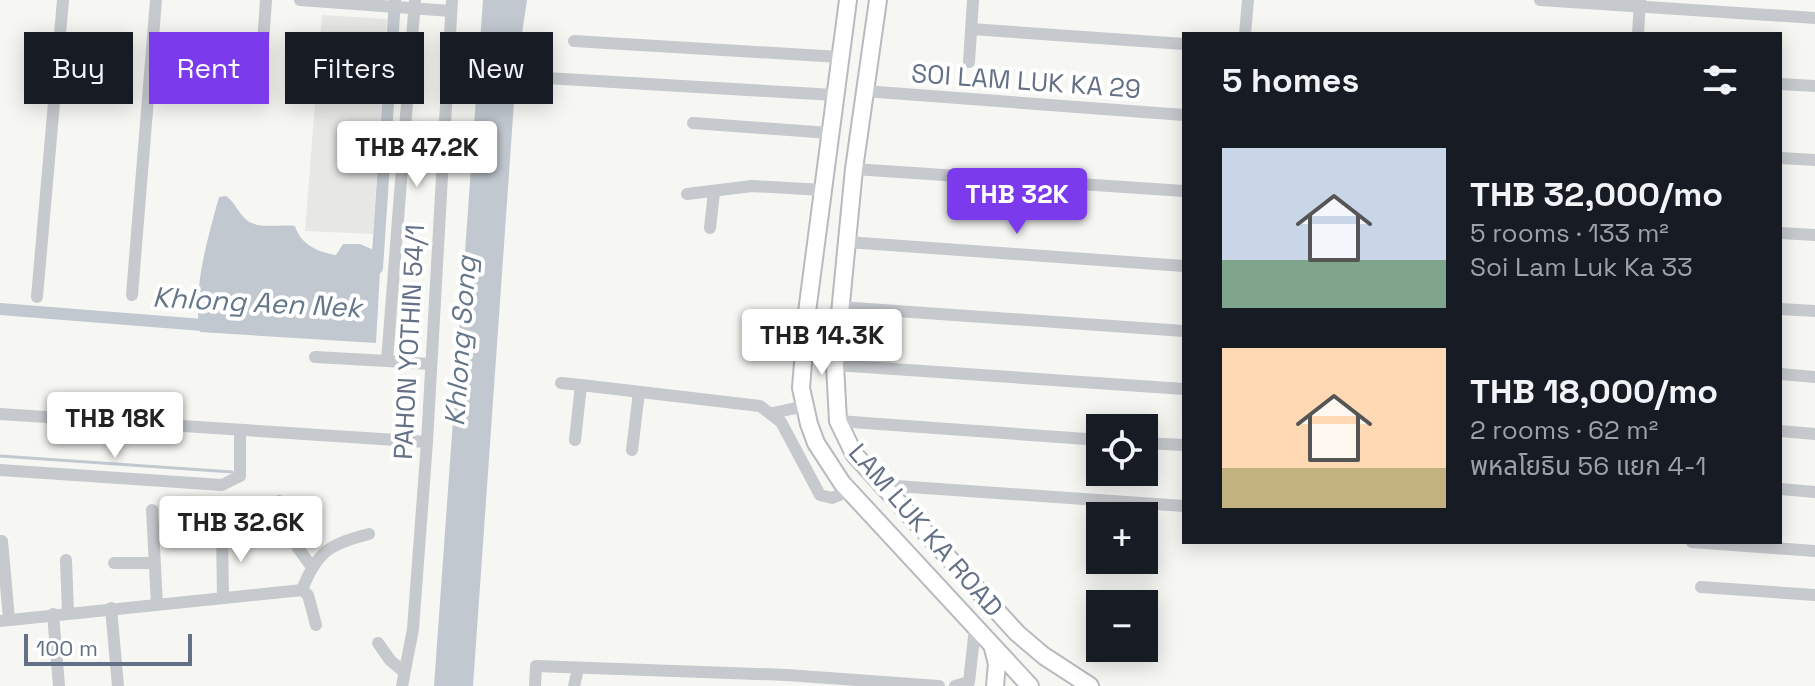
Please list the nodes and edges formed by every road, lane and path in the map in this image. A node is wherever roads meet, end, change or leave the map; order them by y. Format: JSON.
{"nodes":[{"id":1,"x":63,"y":0,"type":"edge"},
{"id":2,"x":156,"y":0,"type":"edge"},
{"id":3,"x":266,"y":0,"type":"edge"},
{"id":4,"x":300,"y":0,"type":"edge"},
{"id":5,"x":848,"y":0,"type":"edge"},
{"id":6,"x":878,"y":0,"type":"edge"},
{"id":7,"x":973,"y":0,"type":"edge"},
{"id":8,"x":1248,"y":0,"type":"edge"},
{"id":9,"x":1540,"y":0,"type":"edge"},
{"id":10,"x":338,"y":2,"type":"edge"},
{"id":11,"x":1640,"y":4,"type":"edge"},
{"id":12,"x":397,"y":5,"type":"edge"},
{"id":13,"x":451,"y":6,"type":"edge"},
{"id":14,"x":1815,"y":18,"type":"edge"},
{"id":15,"x":971,"y":29,"type":"junction"},
{"id":16,"x":264,"y":32,"type":"edge"},
{"id":17,"x":1245,"y":32,"type":"edge"},
{"id":18,"x":1638,"y":32,"type":"edge"},
{"id":19,"x":574,"y":41,"type":"dead end"},
{"id":20,"x":1182,"y":44,"type":"edge"},
{"id":21,"x":840,"y":57,"type":"junction"},
{"id":22,"x":969,"y":62,"type":"dead end"},
{"id":23,"x":553,"y":78,"type":"edge"},
{"id":24,"x":1782,"y":84,"type":"edge"},
{"id":25,"x":1815,"y":86,"type":"edge"},
{"id":26,"x":864,"y":91,"type":"junction"},
{"id":27,"x":834,"y":95,"type":"junction"},
{"id":28,"x":1182,"y":115,"type":"edge"},
{"id":29,"x":693,"y":123,"type":"dead end"},
{"id":30,"x":829,"y":133,"type":"junction"},
{"id":31,"x":1782,"y":158,"type":"edge"},
{"id":32,"x":1815,"y":160,"type":"edge"},
{"id":33,"x":854,"y":169,"type":"junction"},
{"id":34,"x":823,"y":190,"type":"junction"},
{"id":35,"x":1182,"y":191,"type":"edge"},
{"id":36,"x":714,"y":192,"type":"junction"},
{"id":37,"x":687,"y":194,"type":"dead end"},
{"id":38,"x":710,"y":228,"type":"dead end"},
{"id":39,"x":1782,"y":233,"type":"edge"},
{"id":40,"x":1815,"y":235,"type":"edge"},
{"id":41,"x":847,"y":242,"type":"junction"},
{"id":42,"x":1182,"y":266,"type":"edge"},
{"id":43,"x":132,"y":295,"type":"dead end"},
{"id":44,"x":37,"y":297,"type":"dead end"},
{"id":45,"x":840,"y":307,"type":"junction"},
{"id":46,"x":1782,"y":309,"type":"edge"},
{"id":47,"x":1815,"y":311,"type":"edge"},
{"id":48,"x":1182,"y":331,"type":"edge"},
{"id":49,"x":315,"y":357,"type":"dead end"},
{"id":50,"x":387,"y":361,"type":"junction"},
{"id":51,"x":429,"y":364,"type":"junction"},
{"id":52,"x":835,"y":365,"type":"junction"},
{"id":53,"x":1782,"y":374,"type":"edge"},
{"id":54,"x":1815,"y":377,"type":"edge"},
{"id":55,"x":561,"y":383,"type":"dead end"},
{"id":56,"x":581,"y":385,"type":"junction"},
{"id":57,"x":1182,"y":389,"type":"edge"},
{"id":58,"x":639,"y":392,"type":"junction"},
{"id":59,"x":805,"y":406,"type":"junction"},
{"id":60,"x":773,"y":413,"type":"junction"},
{"id":61,"x":0,"y":414,"type":"edge"},
{"id":62,"x":838,"y":421,"type":"junction"},
{"id":63,"x":240,"y":431,"type":"junction"},
{"id":64,"x":1782,"y":431,"type":"edge"},
{"id":65,"x":1815,"y":434,"type":"edge"},
{"id":66,"x":1086,"y":439,"type":"edge"},
{"id":67,"x":575,"y":440,"type":"dead end"},
{"id":68,"x":427,"y":442,"type":"junction"},
{"id":69,"x":1158,"y":444,"type":"edge"},
{"id":70,"x":1182,"y":445,"type":"edge"},
{"id":71,"x":632,"y":450,"type":"dead end"},
{"id":72,"x":0,"y":470,"type":"edge"},
{"id":73,"x":882,"y":485,"type":"junction"},
{"id":74,"x":1782,"y":489,"type":"edge"},
{"id":75,"x":849,"y":491,"type":"junction"},
{"id":76,"x":1815,"y":492,"type":"edge"},
{"id":77,"x":279,"y":501,"type":"dead end"},
{"id":78,"x":1182,"y":506,"type":"edge"},
{"id":79,"x":152,"y":510,"type":"dead end"},
{"id":80,"x":222,"y":532,"type":"dead end"},
{"id":81,"x":369,"y":534,"type":"dead end"},
{"id":82,"x":2,"y":541,"type":"edge"},
{"id":83,"x":1719,"y":544,"type":"edge"},
{"id":84,"x":1815,"y":551,"type":"edge"},
{"id":85,"x":66,"y":560,"type":"dead end"},
{"id":86,"x":114,"y":563,"type":"dead end"},
{"id":87,"x":154,"y":563,"type":"junction"},
{"id":88,"x":311,"y":566,"type":"junction"},
{"id":89,"x":1701,"y":587,"type":"dead end"},
{"id":90,"x":302,"y":590,"type":"junction"},
{"id":91,"x":1815,"y":595,"type":"edge"},
{"id":92,"x":223,"y":597,"type":"junction"},
{"id":93,"x":157,"y":604,"type":"junction"},
{"id":94,"x":111,"y":608,"type":"junction"},
{"id":95,"x":68,"y":612,"type":"junction"},
{"id":96,"x":53,"y":614,"type":"junction"},
{"id":97,"x":4,"y":620,"type":"edge"},
{"id":98,"x":316,"y":625,"type":"dead end"},
{"id":99,"x":975,"y":628,"type":"junction"},
{"id":100,"x":378,"y":643,"type":"dead end"},
{"id":101,"x":993,"y":647,"type":"junction"},
{"id":102,"x":578,"y":669,"type":"junction"},
{"id":103,"x":404,"y":672,"type":"junction"},
{"id":104,"x":59,"y":686,"type":"edge"},
{"id":105,"x":118,"y":686,"type":"edge"},
{"id":106,"x":402,"y":686,"type":"edge"},
{"id":107,"x":535,"y":686,"type":"edge"},
{"id":108,"x":574,"y":686,"type":"edge"},
{"id":109,"x":939,"y":686,"type":"edge"},
{"id":110,"x":955,"y":686,"type":"edge"},
{"id":111,"x":995,"y":686,"type":"edge"},
{"id":112,"x":1030,"y":686,"type":"edge"},
{"id":113,"x":1090,"y":686,"type":"edge"}],
"edges":[{"from":1,"to":44,"type":"street"},
{"from":2,"to":43,"type":"street"},
{"from":3,"to":16,"type":"street"},
{"from":4,"to":10,"type":"street"},
{"from":5,"to":21,"type":"main road","name":"LAM LUK KA ROAD"},
{"from":6,"to":26,"type":"main road","name":"LAM LUK KA ROAD"},
{"from":7,"to":15,"type":"street"},
{"from":8,"to":17,"type":"street"},
{"from":9,"to":11,"type":"street"},
{"from":10,"to":12,"type":"street"},
{"from":11,"to":14,"type":"street"},
{"from":11,"to":18,"type":"street"},
{"from":12,"to":13,"type":"street"},
{"from":12,"to":50,"type":"street"},
{"from":13,"to":51,"type":"street","name":"PAHON YOTHIN 54/1"},
{"from":15,"to":20,"type":"street"},
{"from":15,"to":22,"type":"street"},
{"from":19,"to":21,"type":"street"},
{"from":21,"to":27,"type":"main road","name":"LAM LUK KA ROAD"},
{"from":23,"to":27,"type":"street"},
{"from":24,"to":25,"type":"street"},
{"from":26,"to":28,"type":"street","name":"SOI LAM LUK KA 29"},
{"from":26,"to":33,"type":"main road","name":"LAM LUK KA ROAD"},
{"from":27,"to":30,"type":"main road","name":"LAM LUK KA ROAD"},
{"from":29,"to":30,"type":"street"},
{"from":30,"to":34,"type":"main road","name":"LAM LUK KA ROAD"},
{"from":31,"to":32,"type":"street"},
{"from":33,"to":35,"type":"street"},
{"from":33,"to":41,"type":"main road","name":"LAM LUK KA ROAD"},
{"from":34,"to":36,"type":"street"},
{"from":34,"to":59,"type":"main road","name":"LAM LUK KA ROAD"},
{"from":36,"to":37,"type":"street"},
{"from":36,"to":38,"type":"street"},
{"from":39,"to":40,"type":"street"},
{"from":41,"to":42,"type":"street"},
{"from":41,"to":45,"type":"main road","name":"LAM LUK KA ROAD"},
{"from":45,"to":48,"type":"street"},
{"from":45,"to":52,"type":"main road","name":"LAM LUK KA ROAD"},
{"from":46,"to":47,"type":"street"},
{"from":49,"to":50,"type":"street"},
{"from":50,"to":51,"type":"street"},
{"from":51,"to":68,"type":"street","name":"PAHON YOTHIN 54/1"},
{"from":52,"to":57,"type":"street"},
{"from":52,"to":62,"type":"main road","name":"LAM LUK KA ROAD"},
{"from":53,"to":54,"type":"street"},
{"from":55,"to":56,"type":"street"},
{"from":56,"to":58,"type":"street"},
{"from":56,"to":67,"type":"street"},
{"from":58,"to":60,"type":"street"},
{"from":58,"to":71,"type":"street"},
{"from":59,"to":60,"type":"street"},
{"from":59,"to":75,"type":"main road","name":"LAM LUK KA ROAD"},
{"from":60,"to":75,"type":"street"},
{"from":61,"to":63,"type":"street"},
{"from":62,"to":66,"type":"street"},
{"from":62,"to":73,"type":"main road","name":"LAM LUK KA ROAD"},
{"from":63,"to":68,"type":"street"},
{"from":63,"to":72,"type":"street"},
{"from":64,"to":65,"type":"street"},
{"from":68,"to":103,"type":"street","name":"PAHON YOTHIN 54/1"},
{"from":69,"to":70,"type":"street"},
{"from":73,"to":78,"type":"street"},
{"from":73,"to":113,"type":"main road","name":"LAM LUK KA ROAD"},
{"from":74,"to":76,"type":"street"},
{"from":75,"to":99,"type":"main road","name":"LAM LUK KA ROAD"},
{"from":77,"to":88,"type":"street"},
{"from":79,"to":87,"type":"street"},
{"from":80,"to":92,"type":"street"},
{"from":81,"to":88,"type":"street"},
{"from":82,"to":97,"type":"street"},
{"from":83,"to":84,"type":"street"},
{"from":85,"to":95,"type":"street"},
{"from":86,"to":87,"type":"street"},
{"from":87,"to":93,"type":"street"},
{"from":88,"to":90,"type":"street"},
{"from":89,"to":91,"type":"street"},
{"from":90,"to":92,"type":"street"},
{"from":90,"to":98,"type":"street"},
{"from":92,"to":93,"type":"street"},
{"from":93,"to":94,"type":"street"},
{"from":94,"to":95,"type":"street"},
{"from":94,"to":105,"type":"street"},
{"from":95,"to":96,"type":"street"},
{"from":96,"to":97,"type":"street"},
{"from":96,"to":104,"type":"street"},
{"from":99,"to":101,"type":"main road","name":"LAM LUK KA ROAD"},
{"from":99,"to":110,"type":"street"},
{"from":100,"to":103,"type":"street"},
{"from":101,"to":111,"type":"main road"},
{"from":101,"to":112,"type":"main road","name":"LAM LUK KA ROAD"},
{"from":102,"to":107,"type":"street"},
{"from":102,"to":108,"type":"street"},
{"from":102,"to":109,"type":"street"},
{"from":103,"to":106,"type":"street","name":"PAHON YOTHIN 54/1"}]}
